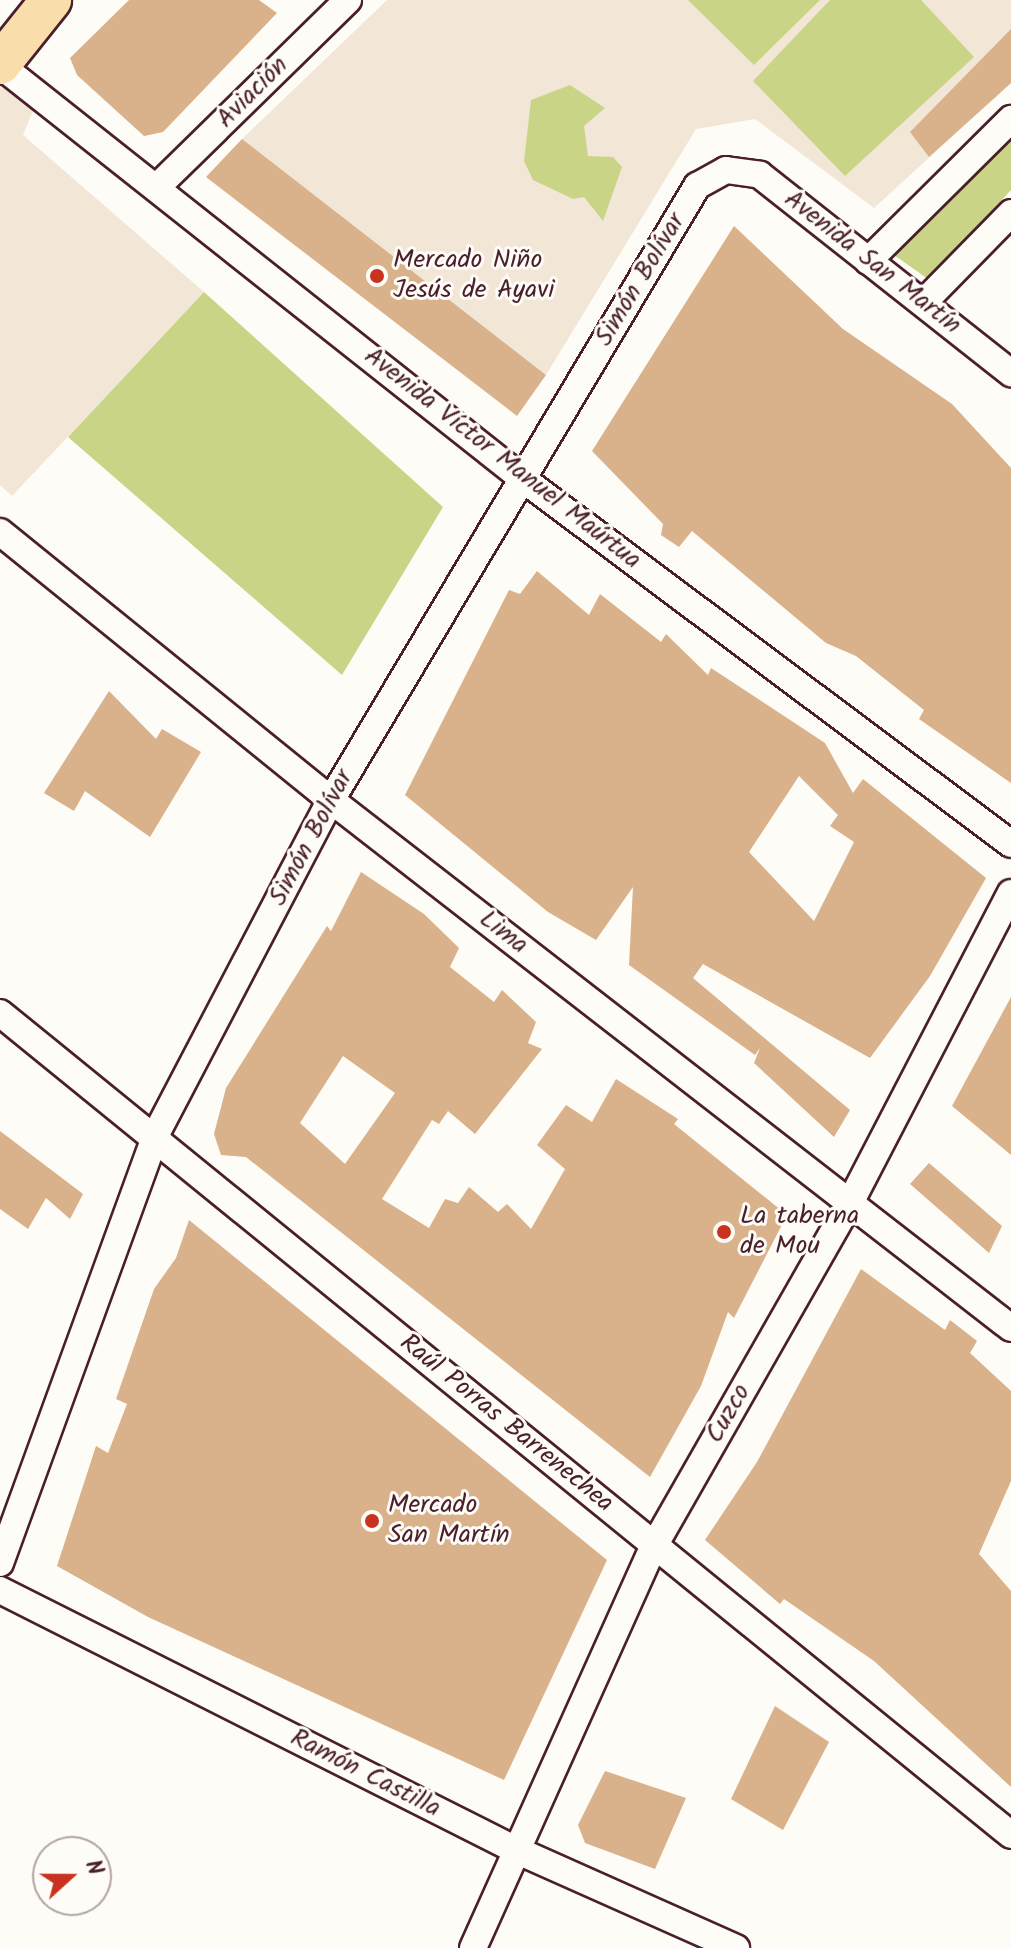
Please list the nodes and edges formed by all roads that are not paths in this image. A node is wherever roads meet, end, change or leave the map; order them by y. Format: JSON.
{"nodes":[{"id":1,"x":51,"y":0,"type":"edge"},
{"id":2,"x":348,"y":0,"type":"edge"},
{"id":3,"x":0,"y":65,"type":"edge"},
{"id":4,"x":1011,"y":119,"type":"edge"},
{"id":5,"x":726,"y":170,"type":"joint"},
{"id":6,"x":158,"y":186,"type":"junction"},
{"id":7,"x":1011,"y":213,"type":"edge"},
{"id":8,"x":868,"y":261,"type":"junction"},
{"id":9,"x":923,"y":303,"type":"junction"},
{"id":10,"x":1011,"y":373,"type":"edge"},
{"id":11,"x":523,"y":479,"type":"junction"},
{"id":12,"x":0,"y":532,"type":"edge"},
{"id":13,"x":331,"y":800,"type":"junction"},
{"id":14,"x":1011,"y":844,"type":"edge"},
{"id":15,"x":1011,"y":893,"type":"edge"},
{"id":16,"x":0,"y":1013,"type":"edge"},
{"id":17,"x":155,"y":1136,"type":"junction"},
{"id":18,"x":850,"y":1203,"type":"junction"},
{"id":19,"x":1011,"y":1328,"type":"edge"},
{"id":20,"x":654,"y":1546,"type":"junction"},
{"id":21,"x":0,"y":1563,"type":"edge"},
{"id":22,"x":0,"y":1590,"type":"edge"},
{"id":23,"x":1011,"y":1835,"type":"edge"},
{"id":24,"x":516,"y":1850,"type":"junction"},
{"id":25,"x":473,"y":1948,"type":"edge"},
{"id":26,"x":736,"y":1948,"type":"edge"}],
"edges":[{"from":1,"to":3,"type":"main road"},
{"from":2,"to":6,"type":"street","name":"Aviación"},
{"from":3,"to":6,"type":"street","name":"Avenida Víctor Manuel Maúrtua"},
{"from":4,"to":8,"type":"street"},
{"from":5,"to":8,"type":"street","name":"Avenida San Martín"},
{"from":5,"to":11,"type":"street","name":"Simón Bolívar"},
{"from":6,"to":11,"type":"street","name":"Avenida Víctor Manuel Maúrtua"},
{"from":7,"to":9,"type":"street"},
{"from":8,"to":9,"type":"street","name":"Avenida San Martín"},
{"from":9,"to":10,"type":"street","name":"Avenida San Martín"},
{"from":11,"to":13,"type":"street","name":"Simón Bolívar"},
{"from":11,"to":14,"type":"street","name":"Avenida Víctor Manuel Maúrtua"},
{"from":12,"to":13,"type":"street","name":"Lima"},
{"from":13,"to":17,"type":"street","name":"Simón Bolívar"},
{"from":13,"to":18,"type":"street","name":"Lima"},
{"from":15,"to":18,"type":"street","name":"Cuzco"},
{"from":16,"to":17,"type":"street","name":"Raúl Porras Barrenechea"},
{"from":17,"to":20,"type":"street","name":"Raúl Porras Barrenechea"},
{"from":17,"to":21,"type":"street","name":"Simón Bolívar"},
{"from":18,"to":19,"type":"street","name":"Lima"},
{"from":18,"to":20,"type":"street","name":"Cuzco"},
{"from":20,"to":23,"type":"street","name":"Raúl Porras Barrenechea"},
{"from":20,"to":24,"type":"street","name":"Cuzco"},
{"from":22,"to":24,"type":"street","name":"Ramón Castilla"},
{"from":24,"to":25,"type":"street","name":"Cuzco"},
{"from":24,"to":26,"type":"street","name":"Ramón Castilla"}]}
